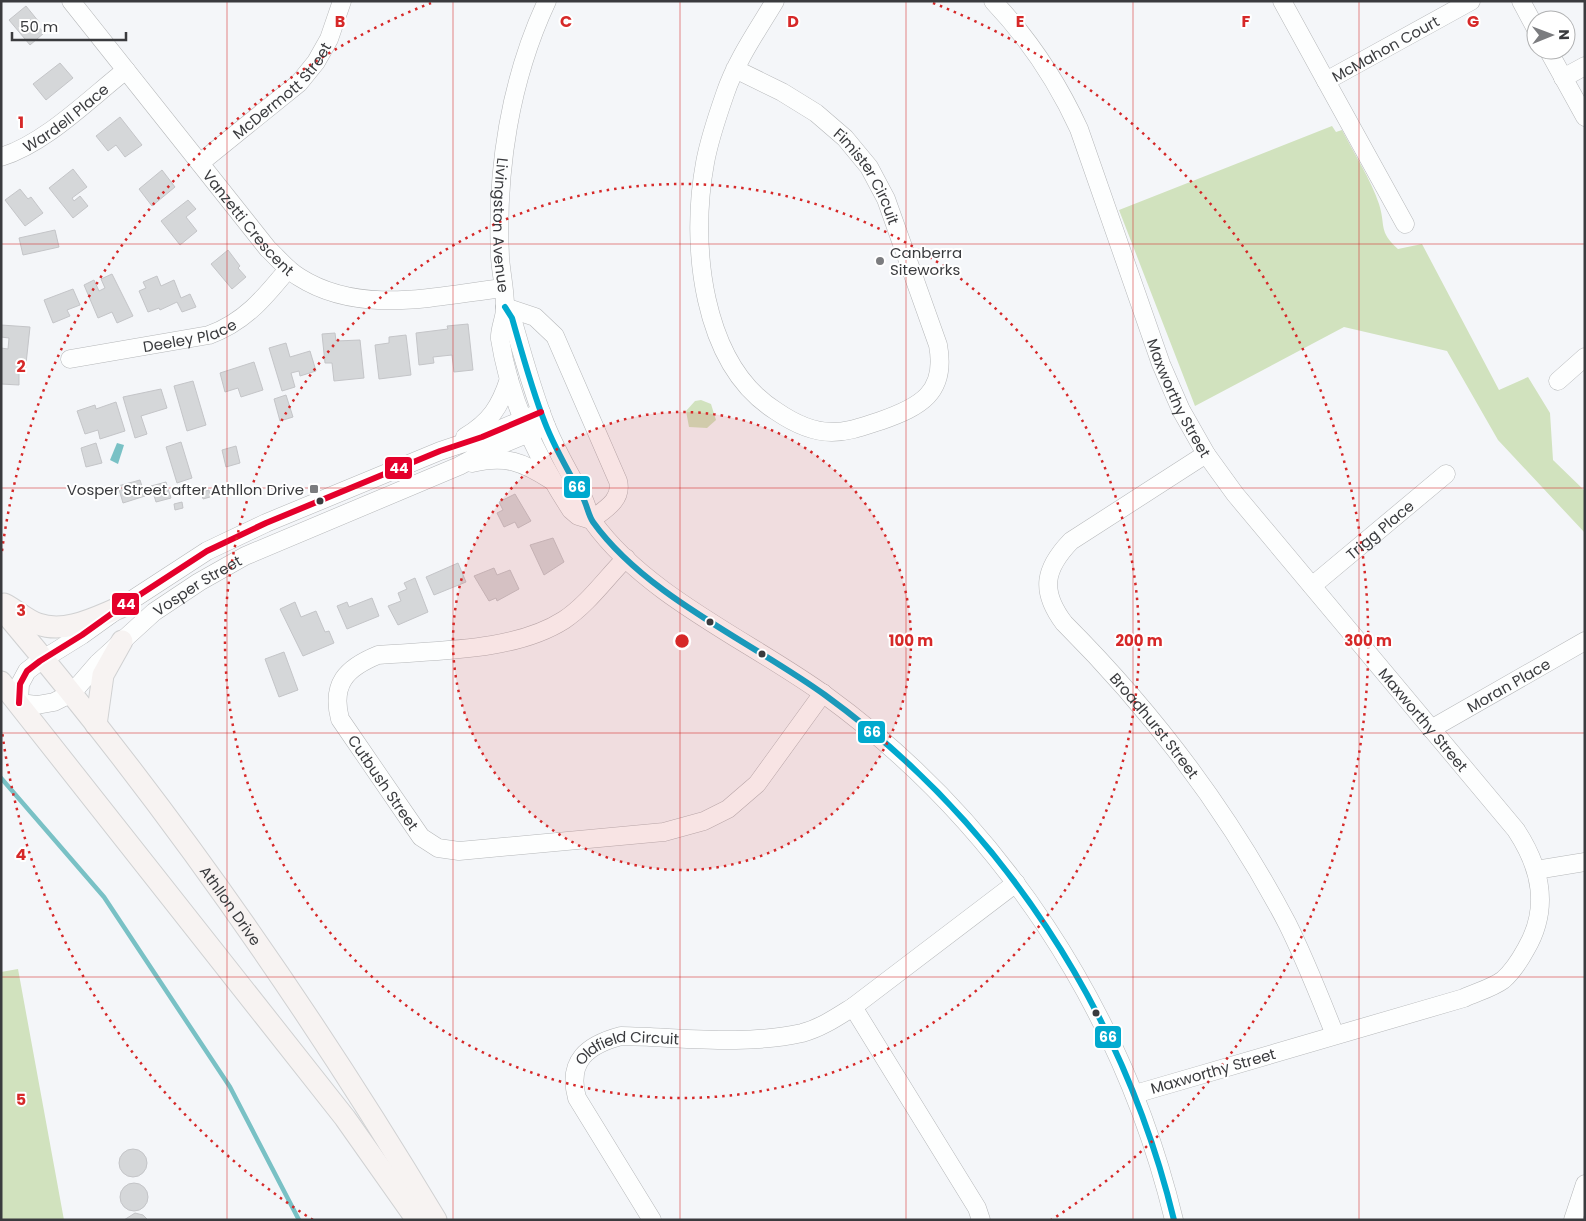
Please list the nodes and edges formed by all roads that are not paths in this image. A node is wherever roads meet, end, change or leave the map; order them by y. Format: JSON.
{"nodes":[{"id":1,"x":71,"y":1,"type":"edge"},
{"id":2,"x":342,"y":1,"type":"edge"},
{"id":3,"x":547,"y":1,"type":"edge"},
{"id":4,"x":775,"y":1,"type":"edge"},
{"id":5,"x":993,"y":1,"type":"edge"},
{"id":6,"x":1282,"y":1,"type":"edge"},
{"id":7,"x":1471,"y":1,"type":"edge"},
{"id":8,"x":1553,"y":60,"type":"edge"},
{"id":9,"x":1585,"y":66,"type":"edge"},
{"id":10,"x":735,"y":69,"type":"junction"},
{"id":11,"x":126,"y":70,"type":"junction"},
{"id":12,"x":1563,"y":78,"type":"junction"},
{"id":13,"x":1326,"y":81,"type":"junction"},
{"id":14,"x":1585,"y":117,"type":"edge"},
{"id":15,"x":1,"y":157,"type":"edge"},
{"id":16,"x":200,"y":162,"type":"junction"},
{"id":17,"x":1405,"y":224,"type":"dead end"},
{"id":18,"x":288,"y":269,"type":"junction"},
{"id":19,"x":503,"y":288,"type":"junction"},
{"id":20,"x":506,"y":307,"type":"junction"},
{"id":21,"x":1585,"y":357,"type":"edge"},
{"id":22,"x":70,"y":359,"type":"dead end"},
{"id":23,"x":509,"y":379,"type":"junction"},
{"id":24,"x":1558,"y":381,"type":"dead end"},
{"id":25,"x":544,"y":419,"type":"junction"},
{"id":26,"x":525,"y":427,"type":"junction"},
{"id":27,"x":440,"y":451,"type":"junction"},
{"id":28,"x":1206,"y":454,"type":"junction"},
{"id":29,"x":459,"y":466,"type":"junction"},
{"id":30,"x":1446,"y":474,"type":"dead end"},
{"id":31,"x":551,"y":480,"type":"junction"},
{"id":32,"x":591,"y":520,"type":"junction"},
{"id":33,"x":626,"y":558,"type":"junction"},
{"id":34,"x":1312,"y":586,"type":"junction"},
{"id":35,"x":1,"y":602,"type":"edge"},
{"id":36,"x":121,"y":606,"type":"junction"},
{"id":37,"x":1,"y":608,"type":"edge"},
{"id":38,"x":122,"y":641,"type":"junction"},
{"id":39,"x":1585,"y":641,"type":"edge"},
{"id":40,"x":44,"y":658,"type":"junction"},
{"id":41,"x":1,"y":682,"type":"edge"},
{"id":42,"x":72,"y":693,"type":"junction"},
{"id":43,"x":823,"y":693,"type":"junction"},
{"id":44,"x":19,"y":703,"type":"junction"},
{"id":45,"x":96,"y":725,"type":"junction"},
{"id":46,"x":1431,"y":729,"type":"junction"},
{"id":47,"x":1585,"y":862,"type":"edge"},
{"id":48,"x":1536,"y":870,"type":"junction"},
{"id":49,"x":1016,"y":883,"type":"junction"},
{"id":50,"x":853,"y":1007,"type":"junction"},
{"id":51,"x":1335,"y":1035,"type":"junction"},
{"id":52,"x":1134,"y":1094,"type":"junction"},
{"id":53,"x":1585,"y":1184,"type":"edge"},
{"id":54,"x":417,"y":1220,"type":"edge"},
{"id":55,"x":436,"y":1220,"type":"edge"},
{"id":56,"x":652,"y":1220,"type":"edge"},
{"id":57,"x":981,"y":1220,"type":"edge"},
{"id":58,"x":1174,"y":1220,"type":"edge"},
{"id":59,"x":1573,"y":1220,"type":"edge"}],
"edges":[{"from":1,"to":11,"type":"street","name":"Vanzetti Crescent"},
{"from":2,"to":16,"type":"street","name":"McDermott Street"},
{"from":3,"to":19,"type":"street","name":"Livingston Avenue"},
{"from":4,"to":10,"type":"street","name":"Fimister Circuit"},
{"from":5,"to":28,"type":"street","name":"Maxworthy Street"},
{"from":6,"to":13,"type":"street","name":"McMahon Court"},
{"from":7,"to":13,"type":"street","name":"McMahon Court"},
{"from":8,"to":12,"type":"street"},
{"from":9,"to":12,"type":"street"},
{"from":10,"to":10,"type":"street","name":"Fimister Circuit"},
{"from":11,"to":15,"type":"street","name":"Wardell Place"},
{"from":11,"to":16,"type":"street","name":"Vanzetti Crescent"},
{"from":12,"to":14,"type":"street"},
{"from":13,"to":17,"type":"street","name":"McMahon Court"},
{"from":16,"to":18,"type":"street","name":"Vanzetti Crescent"},
{"from":18,"to":19,"type":"street","name":"Vanzetti Crescent"},
{"from":18,"to":22,"type":"street","name":"Deeley Place"},
{"from":19,"to":20,"type":"street","name":"Livingston Avenue"},
{"from":20,"to":23,"type":"street","name":"Livingston Avenue"},
{"from":20,"to":25,"type":"street","name":"Livingston Avenue"},
{"from":20,"to":32,"type":"street","name":"Livingston Avenue"},
{"from":21,"to":24,"type":"street"},
{"from":23,"to":26,"type":"street","name":"Livingston Avenue"},
{"from":23,"to":27,"type":"street"},
{"from":25,"to":26,"type":"street","name":"Vosper Street"},
{"from":25,"to":32,"type":"street","name":"Livingston Avenue"},
{"from":26,"to":27,"type":"street","name":"Vosper Street"},
{"from":26,"to":29,"type":"street","name":"Vosper Street"},
{"from":26,"to":31,"type":"street","name":"Livingston Avenue"},
{"from":27,"to":36,"type":"street","name":"Vosper Street"},
{"from":28,"to":34,"type":"street","name":"Maxworthy Street"},
{"from":28,"to":51,"type":"street","name":"Broadhurst Street"},
{"from":29,"to":31,"type":"street"},
{"from":29,"to":38,"type":"street","name":"Vosper Street"},
{"from":30,"to":34,"type":"street","name":"Trigg Place"},
{"from":31,"to":32,"type":"street","name":"Livingston Avenue"},
{"from":32,"to":33,"type":"street","name":"Livingston Avenue"},
{"from":33,"to":43,"type":"street","name":"Livingston Avenue"},
{"from":33,"to":43,"type":"street","name":"Cutbush Street"},
{"from":34,"to":46,"type":"street","name":"Maxworthy Street"},
{"from":35,"to":36,"type":"main road"},
{"from":36,"to":40,"type":"street","name":"Vosper Street"},
{"from":37,"to":40,"type":"main road","name":"Athllon Drive"},
{"from":38,"to":42,"type":"street","name":"Vosper Street"},
{"from":38,"to":45,"type":"main road"},
{"from":39,"to":46,"type":"street","name":"Moran Place"},
{"from":40,"to":42,"type":"main road","name":"Athllon Drive"},
{"from":40,"to":44,"type":"street","name":"Vosper Street"},
{"from":41,"to":44,"type":"main road"},
{"from":42,"to":44,"type":"street","name":"Vosper Street"},
{"from":42,"to":45,"type":"main road","name":"Athllon Drive"},
{"from":43,"to":49,"type":"street","name":"Livingston Avenue"},
{"from":44,"to":54,"type":"main road"},
{"from":45,"to":55,"type":"main road","name":"Athllon Drive"},
{"from":46,"to":48,"type":"street","name":"Maxworthy Street"},
{"from":47,"to":48,"type":"street"},
{"from":48,"to":51,"type":"street","name":"Maxworthy Street"},
{"from":49,"to":50,"type":"street","name":"Oldfield Circuit"},
{"from":49,"to":52,"type":"street","name":"Livingston Avenue"},
{"from":50,"to":56,"type":"street","name":"Oldfield Circuit"},
{"from":50,"to":57,"type":"street"},
{"from":51,"to":52,"type":"street","name":"Maxworthy Street"},
{"from":52,"to":58,"type":"street","name":"Livingston Avenue"},
{"from":53,"to":59,"type":"street"}]}
